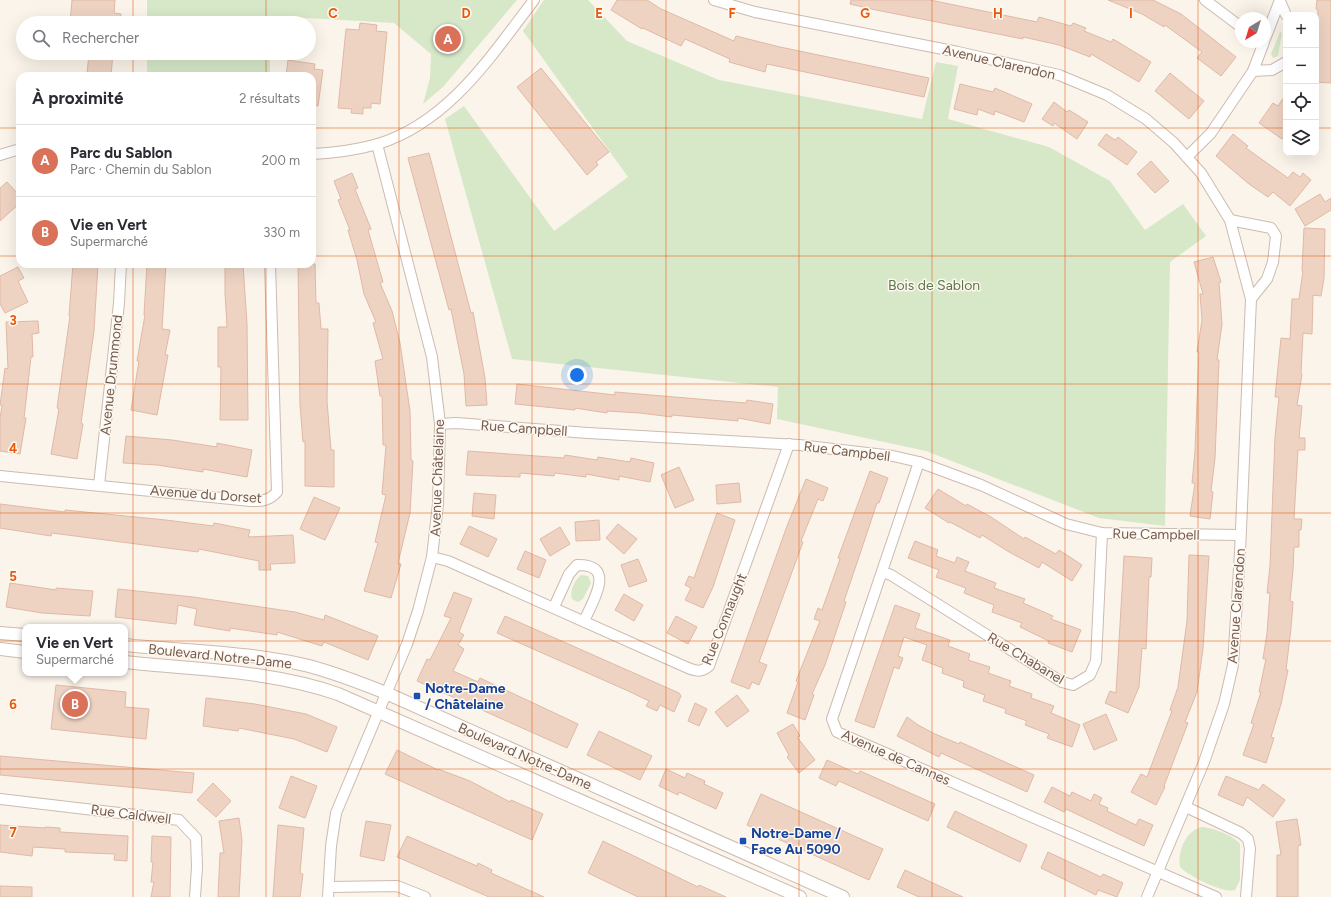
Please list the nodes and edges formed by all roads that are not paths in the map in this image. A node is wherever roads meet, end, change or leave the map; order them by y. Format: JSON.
{"nodes":[{"id":1,"x":534,"y":0,"type":"edge"},
{"id":2,"x":714,"y":0,"type":"edge"},
{"id":3,"x":1205,"y":0,"type":"edge"},
{"id":4,"x":1280,"y":1,"type":"edge"},
{"id":5,"x":1285,"y":12,"type":"edge"},
{"id":6,"x":1235,"y":22,"type":"edge"},
{"id":7,"x":1271,"y":24,"type":"edge"},
{"id":8,"x":1262,"y":48,"type":"edge"},
{"id":9,"x":1283,"y":64,"type":"edge"},
{"id":10,"x":1253,"y":71,"type":"junction"},
{"id":11,"x":377,"y":144,"type":"junction"},
{"id":12,"x":16,"y":150,"type":"edge"},
{"id":13,"x":0,"y":154,"type":"edge"},
{"id":14,"x":316,"y":154,"type":"edge"},
{"id":15,"x":1187,"y":157,"type":"junction"},
{"id":16,"x":1230,"y":220,"type":"junction"},
{"id":17,"x":121,"y":268,"type":"edge"},
{"id":18,"x":270,"y":268,"type":"edge"},
{"id":19,"x":1251,"y":299,"type":"junction"},
{"id":20,"x":440,"y":424,"type":"junction"},
{"id":21,"x":789,"y":444,"type":"junction"},
{"id":22,"x":919,"y":462,"type":"junction"},
{"id":23,"x":0,"y":476,"type":"edge"},
{"id":24,"x":99,"y":485,"type":"junction"},
{"id":25,"x":1102,"y":534,"type":"junction"},
{"id":26,"x":1240,"y":535,"type":"junction"},
{"id":27,"x":432,"y":557,"type":"junction"},
{"id":28,"x":882,"y":572,"type":"junction"},
{"id":29,"x":554,"y":607,"type":"junction"},
{"id":30,"x":584,"y":621,"type":"junction"},
{"id":31,"x":0,"y":632,"type":"edge"},
{"id":32,"x":22,"y":635,"type":"edge"},
{"id":33,"x":128,"y":645,"type":"edge"},
{"id":34,"x":0,"y":649,"type":"edge"},
{"id":35,"x":22,"y":652,"type":"edge"},
{"id":36,"x":128,"y":662,"type":"edge"},
{"id":37,"x":386,"y":693,"type":"junction"},
{"id":38,"x":379,"y":710,"type":"junction"},
{"id":39,"x":0,"y":800,"type":"edge"},
{"id":40,"x":1186,"y":808,"type":"junction"},
{"id":41,"x":1159,"y":871,"type":"junction"},
{"id":42,"x":329,"y":892,"type":"edge"},
{"id":43,"x":195,"y":897,"type":"edge"},
{"id":44,"x":425,"y":897,"type":"edge"},
{"id":45,"x":800,"y":897,"type":"edge"},
{"id":46,"x":843,"y":897,"type":"edge"},
{"id":47,"x":1147,"y":897,"type":"edge"},
{"id":48,"x":1216,"y":897,"type":"edge"},
{"id":49,"x":1246,"y":897,"type":"edge"}],
"edges":[{"from":1,"to":11,"type":"street"},
{"from":2,"to":15,"type":"street","name":"Avenue Clarendon"},
{"from":3,"to":6,"type":"street"},
{"from":4,"to":5,"type":"street"},
{"from":4,"to":7,"type":"street"},
{"from":8,"to":10,"type":"street"},
{"from":9,"to":10,"type":"street"},
{"from":10,"to":15,"type":"street"},
{"from":11,"to":14,"type":"street"},
{"from":11,"to":20,"type":"street","name":"Avenue Châtelaine"},
{"from":12,"to":13,"type":"street"},
{"from":15,"to":16,"type":"street","name":"Avenue Clarendon"},
{"from":16,"to":19,"type":"street","name":"Avenue Clarendon"},
{"from":16,"to":19,"type":"street"},
{"from":17,"to":24,"type":"street","name":"Avenue Drummond"},
{"from":18,"to":24,"type":"street","name":"Avenue du Dorset"},
{"from":19,"to":26,"type":"street","name":"Avenue Clarendon"},
{"from":20,"to":21,"type":"street","name":"Rue Campbell"},
{"from":20,"to":27,"type":"street","name":"Avenue Châtelaine"},
{"from":21,"to":22,"type":"street","name":"Rue Campbell"},
{"from":21,"to":30,"type":"street","name":"Rue Connaught"},
{"from":22,"to":25,"type":"street","name":"Rue Campbell"},
{"from":22,"to":28,"type":"street","name":"Avenue de Cannes"},
{"from":23,"to":24,"type":"street","name":"Avenue du Dorset"},
{"from":25,"to":26,"type":"street","name":"Rue Campbell"},
{"from":25,"to":28,"type":"street","name":"Rue Chabanel"},
{"from":26,"to":40,"type":"street","name":"Avenue Clarendon"},
{"from":27,"to":29,"type":"street","name":"Rue Connaught"},
{"from":27,"to":37,"type":"street","name":"Avenue Châtelaine"},
{"from":28,"to":41,"type":"street","name":"Avenue de Cannes"},
{"from":29,"to":30,"type":"street","name":"Rue Connaught"},
{"from":29,"to":30,"type":"street"},
{"from":31,"to":32,"type":"street"},
{"from":33,"to":37,"type":"street","name":"Boulevard Notre-Dame"},
{"from":34,"to":35,"type":"street"},
{"from":36,"to":38,"type":"street","name":"Boulevard Notre-Dame"},
{"from":37,"to":38,"type":"street","name":"Avenue Châtelaine"},
{"from":37,"to":46,"type":"street","name":"Boulevard Notre-Dame"},
{"from":38,"to":42,"type":"street","name":"Avenue Châtelaine"},
{"from":38,"to":45,"type":"street","name":"Boulevard Notre-Dame"},
{"from":39,"to":43,"type":"street","name":"Rue Caldwell"},
{"from":40,"to":41,"type":"street","name":"Avenue Clarendon"},
{"from":40,"to":49,"type":"street"},
{"from":41,"to":47,"type":"street","name":"Avenue Clarendon"},
{"from":41,"to":48,"type":"street","name":"Avenue de Cannes"},
{"from":42,"to":44,"type":"street"}]}
